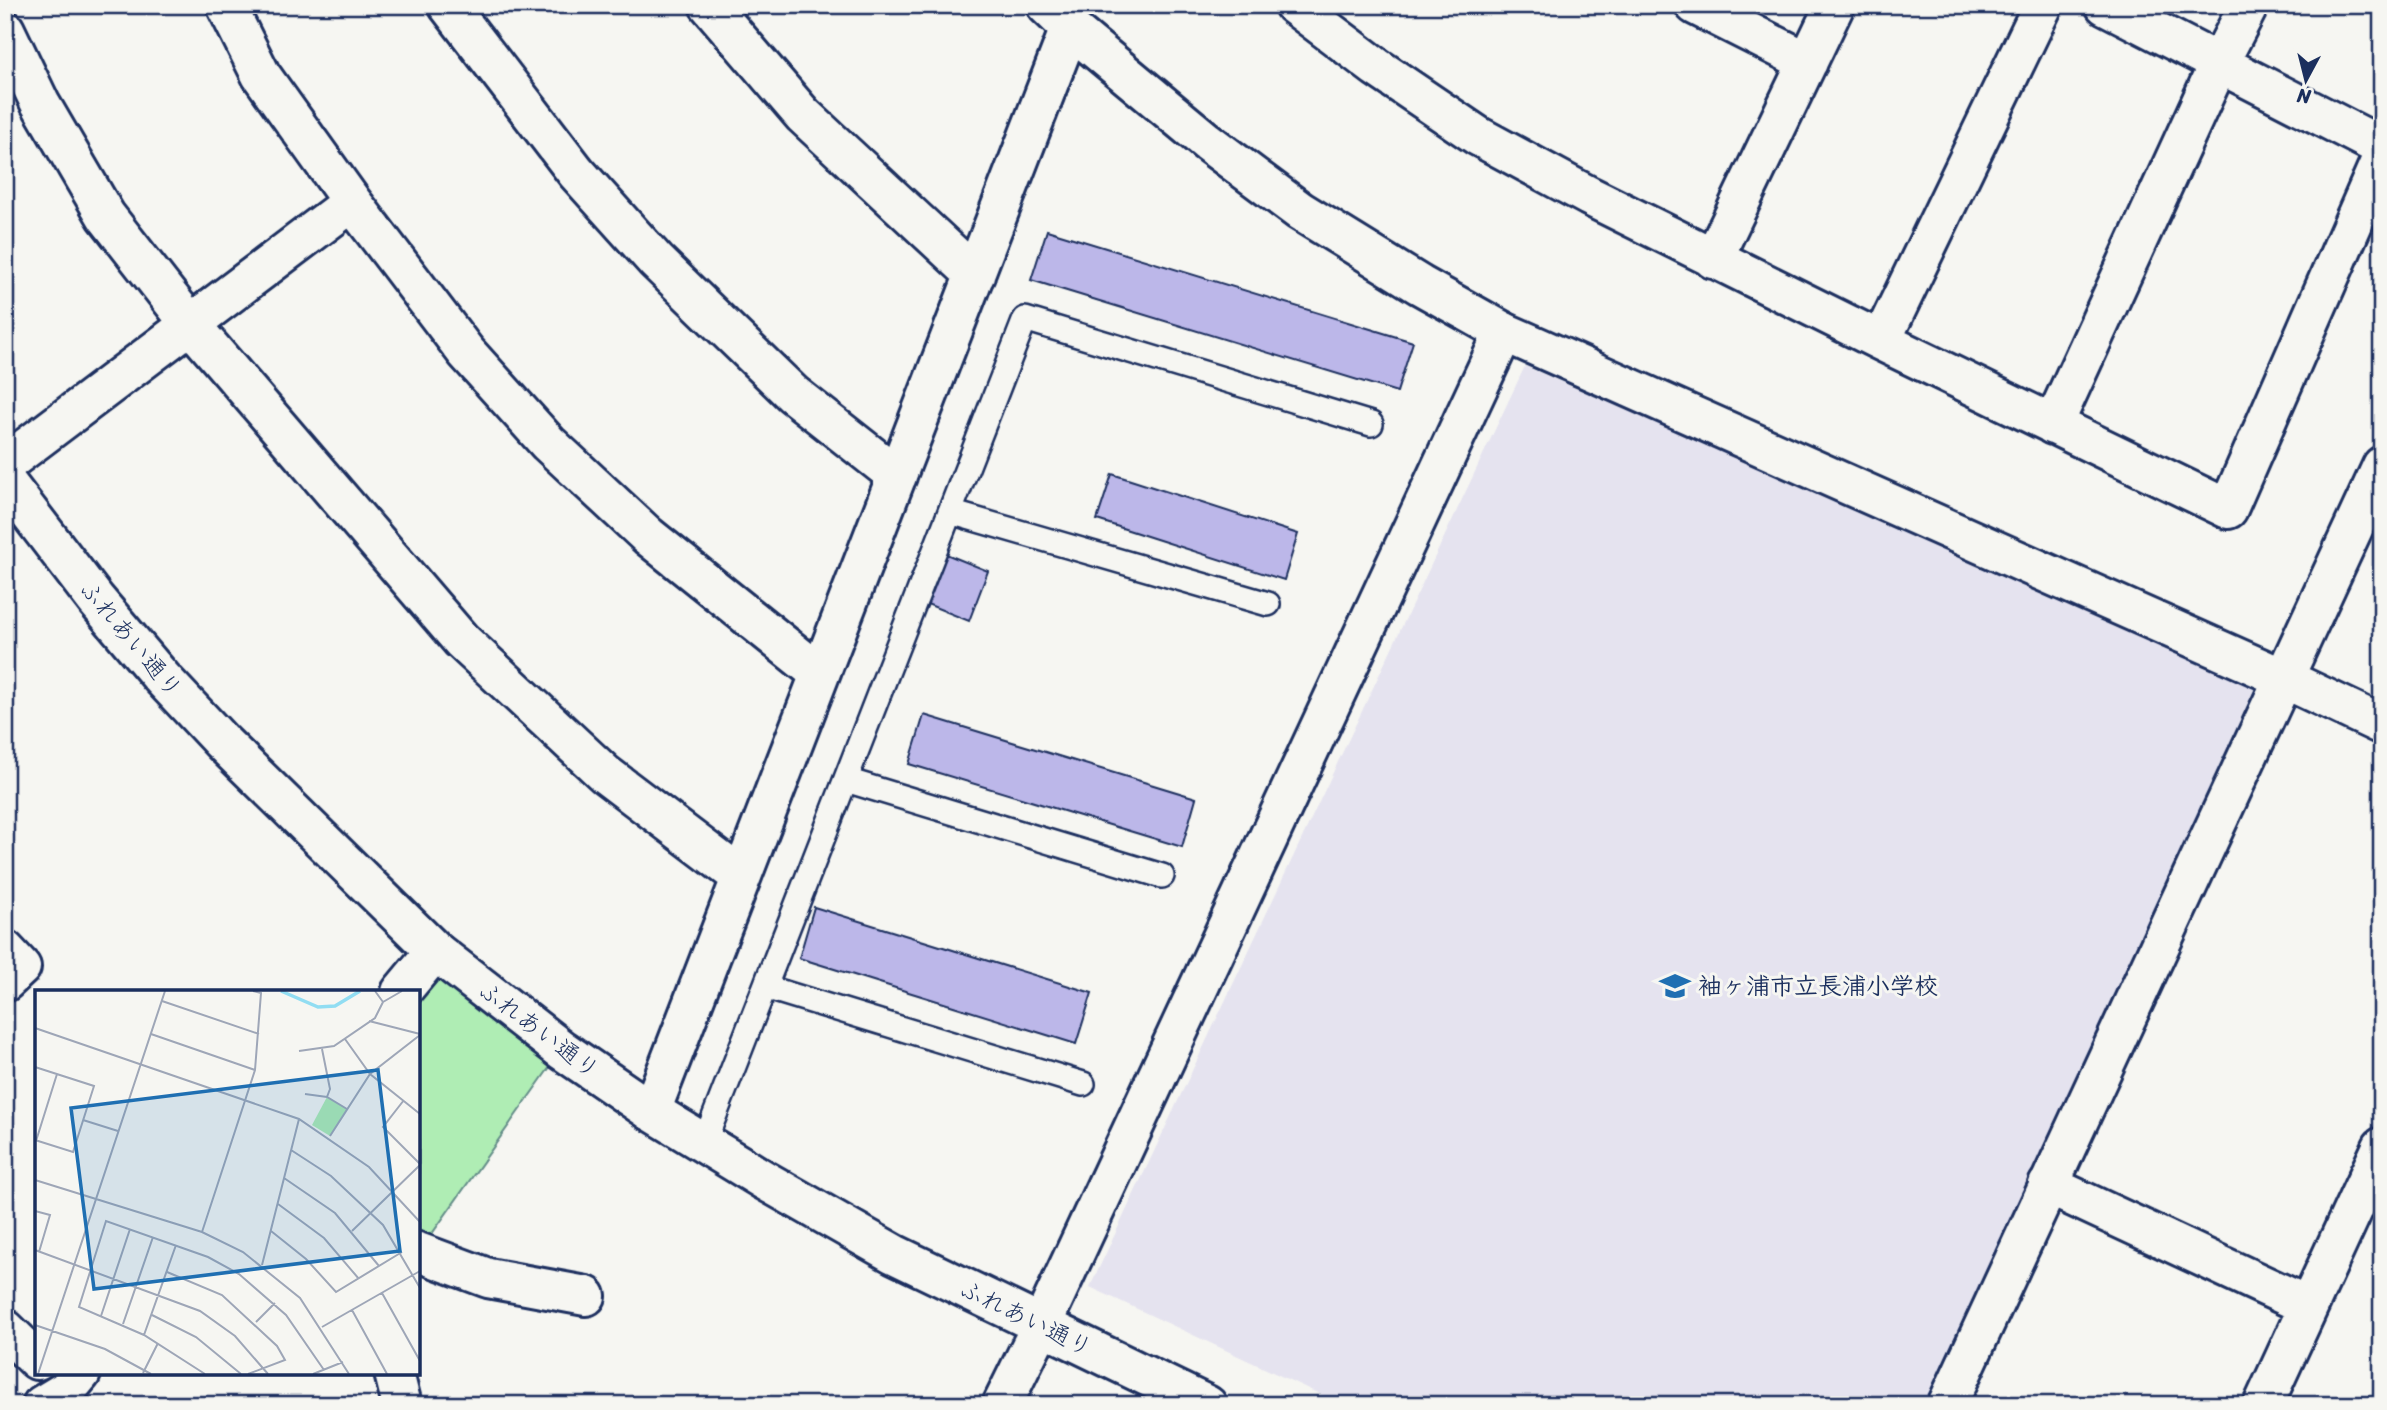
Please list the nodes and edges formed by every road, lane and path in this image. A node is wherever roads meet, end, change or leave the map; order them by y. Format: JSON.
{"nodes":[{"id":1,"x":226,"y":5,"type":"edge"},
{"id":2,"x":448,"y":5,"type":"edge"},
{"id":3,"x":709,"y":5,"type":"edge"},
{"id":4,"x":1294,"y":5,"type":"edge"},
{"id":5,"x":1695,"y":5,"type":"edge"},
{"id":6,"x":1835,"y":5,"type":"edge"},
{"id":7,"x":2043,"y":5,"type":"edge"},
{"id":8,"x":2105,"y":5,"type":"edge"},
{"id":9,"x":2249,"y":5,"type":"edge"},
{"id":10,"x":1058,"y":17,"type":"edge"},
{"id":11,"x":5,"y":30,"type":"edge"},
{"id":12,"x":1808,"y":62,"type":"junction"},
{"id":13,"x":2219,"y":62,"type":"junction"},
{"id":14,"x":2382,"y":147,"type":"edge"},
{"id":15,"x":2382,"y":157,"type":"edge"},
{"id":16,"x":352,"y":202,"type":"junction"},
{"id":17,"x":1713,"y":259,"type":"junction"},
{"id":18,"x":975,"y":275,"type":"junction"},
{"id":19,"x":191,"y":325,"type":"junction"},
{"id":20,"x":1504,"y":332,"type":"junction"},
{"id":21,"x":1881,"y":341,"type":"junction"},
{"id":22,"x":1371,"y":424,"type":"dead end"},
{"id":23,"x":2053,"y":425,"type":"junction"},
{"id":24,"x":5,"y":464,"type":"edge"},
{"id":25,"x":2382,"y":466,"type":"edge"},
{"id":26,"x":897,"y":476,"type":"junction"},
{"id":27,"x":5,"y":481,"type":"edge"},
{"id":28,"x":950,"y":512,"type":"junction"},
{"id":29,"x":1268,"y":604,"type":"dead end"},
{"id":30,"x":820,"y":674,"type":"junction"},
{"id":31,"x":2283,"y":678,"type":"junction"},
{"id":32,"x":2382,"y":725,"type":"edge"},
{"id":33,"x":846,"y":780,"type":"junction"},
{"id":34,"x":1162,"y":876,"type":"dead end"},
{"id":35,"x":741,"y":877,"type":"junction"},
{"id":36,"x":5,"y":950,"type":"edge"},
{"id":37,"x":435,"y":951,"type":"junction"},
{"id":38,"x":5,"y":982,"type":"edge"},
{"id":39,"x":765,"y":986,"type":"junction"},
{"id":40,"x":403,"y":990,"type":"edge"},
{"id":41,"x":1083,"y":1084,"type":"dead end"},
{"id":42,"x":651,"y":1111,"type":"junction"},
{"id":43,"x":704,"y":1143,"type":"junction"},
{"id":44,"x":2382,"y":1147,"type":"edge"},
{"id":45,"x":2048,"y":1185,"type":"junction"},
{"id":46,"x":420,"y":1253,"type":"edge"},
{"id":47,"x":586,"y":1296,"type":"dead end"},
{"id":48,"x":2308,"y":1306,"type":"junction"},
{"id":49,"x":1041,"y":1326,"type":"junction"},
{"id":50,"x":5,"y":1329,"type":"edge"},
{"id":51,"x":35,"y":1358,"type":"edge"},
{"id":52,"x":394,"y":1375,"type":"edge"},
{"id":53,"x":402,"y":1405,"type":"edge"},
{"id":54,"x":1002,"y":1405,"type":"edge"},
{"id":55,"x":1208,"y":1405,"type":"edge"},
{"id":56,"x":1947,"y":1405,"type":"edge"},
{"id":57,"x":2263,"y":1405,"type":"edge"}],
"edges":[{"from":1,"to":16,"type":"street"},
{"from":2,"to":26,"type":"street"},
{"from":3,"to":18,"type":"street"},
{"from":4,"to":17,"type":"street"},
{"from":5,"to":12,"type":"street"},
{"from":6,"to":12,"type":"street"},
{"from":7,"to":21,"type":"street"},
{"from":8,"to":13,"type":"street"},
{"from":9,"to":13,"type":"street"},
{"from":10,"to":18,"type":"street"},
{"from":10,"to":20,"type":"street"},
{"from":11,"to":19,"type":"street"},
{"from":12,"to":17,"type":"street"},
{"from":13,"to":14,"type":"street"},
{"from":13,"to":23,"type":"street"},
{"from":15,"to":23,"type":"street"},
{"from":16,"to":19,"type":"street"},
{"from":16,"to":30,"type":"street"},
{"from":17,"to":21,"type":"street"},
{"from":18,"to":26,"type":"street"},
{"from":19,"to":24,"type":"street"},
{"from":19,"to":35,"type":"street"},
{"from":20,"to":31,"type":"street"},
{"from":20,"to":49,"type":"street"},
{"from":21,"to":23,"type":"street"},
{"from":22,"to":28,"type":"lane"},
{"from":25,"to":31,"type":"street"},
{"from":26,"to":30,"type":"street"},
{"from":27,"to":37,"type":"street","name":"ふれあい通り"},
{"from":28,"to":29,"type":"lane"},
{"from":28,"to":33,"type":"lane"},
{"from":30,"to":35,"type":"street"},
{"from":31,"to":32,"type":"street"},
{"from":31,"to":45,"type":"street"},
{"from":33,"to":34,"type":"lane"},
{"from":33,"to":39,"type":"lane"},
{"from":35,"to":42,"type":"street"},
{"from":36,"to":38,"type":"street"},
{"from":37,"to":40,"type":"street"},
{"from":37,"to":42,"type":"street","name":"ふれあい通り"},
{"from":39,"to":41,"type":"lane"},
{"from":39,"to":43,"type":"lane"},
{"from":42,"to":43,"type":"street","name":"ふれあい通り"},
{"from":43,"to":49,"type":"street","name":"ふれあい通り"},
{"from":44,"to":48,"type":"street"},
{"from":45,"to":48,"type":"street"},
{"from":45,"to":56,"type":"street"},
{"from":46,"to":47,"type":"street"},
{"from":48,"to":57,"type":"street"},
{"from":49,"to":54,"type":"street"},
{"from":49,"to":55,"type":"street","name":"ふれあい通り"},
{"from":50,"to":51,"type":"street"},
{"from":52,"to":53,"type":"street"}]}
